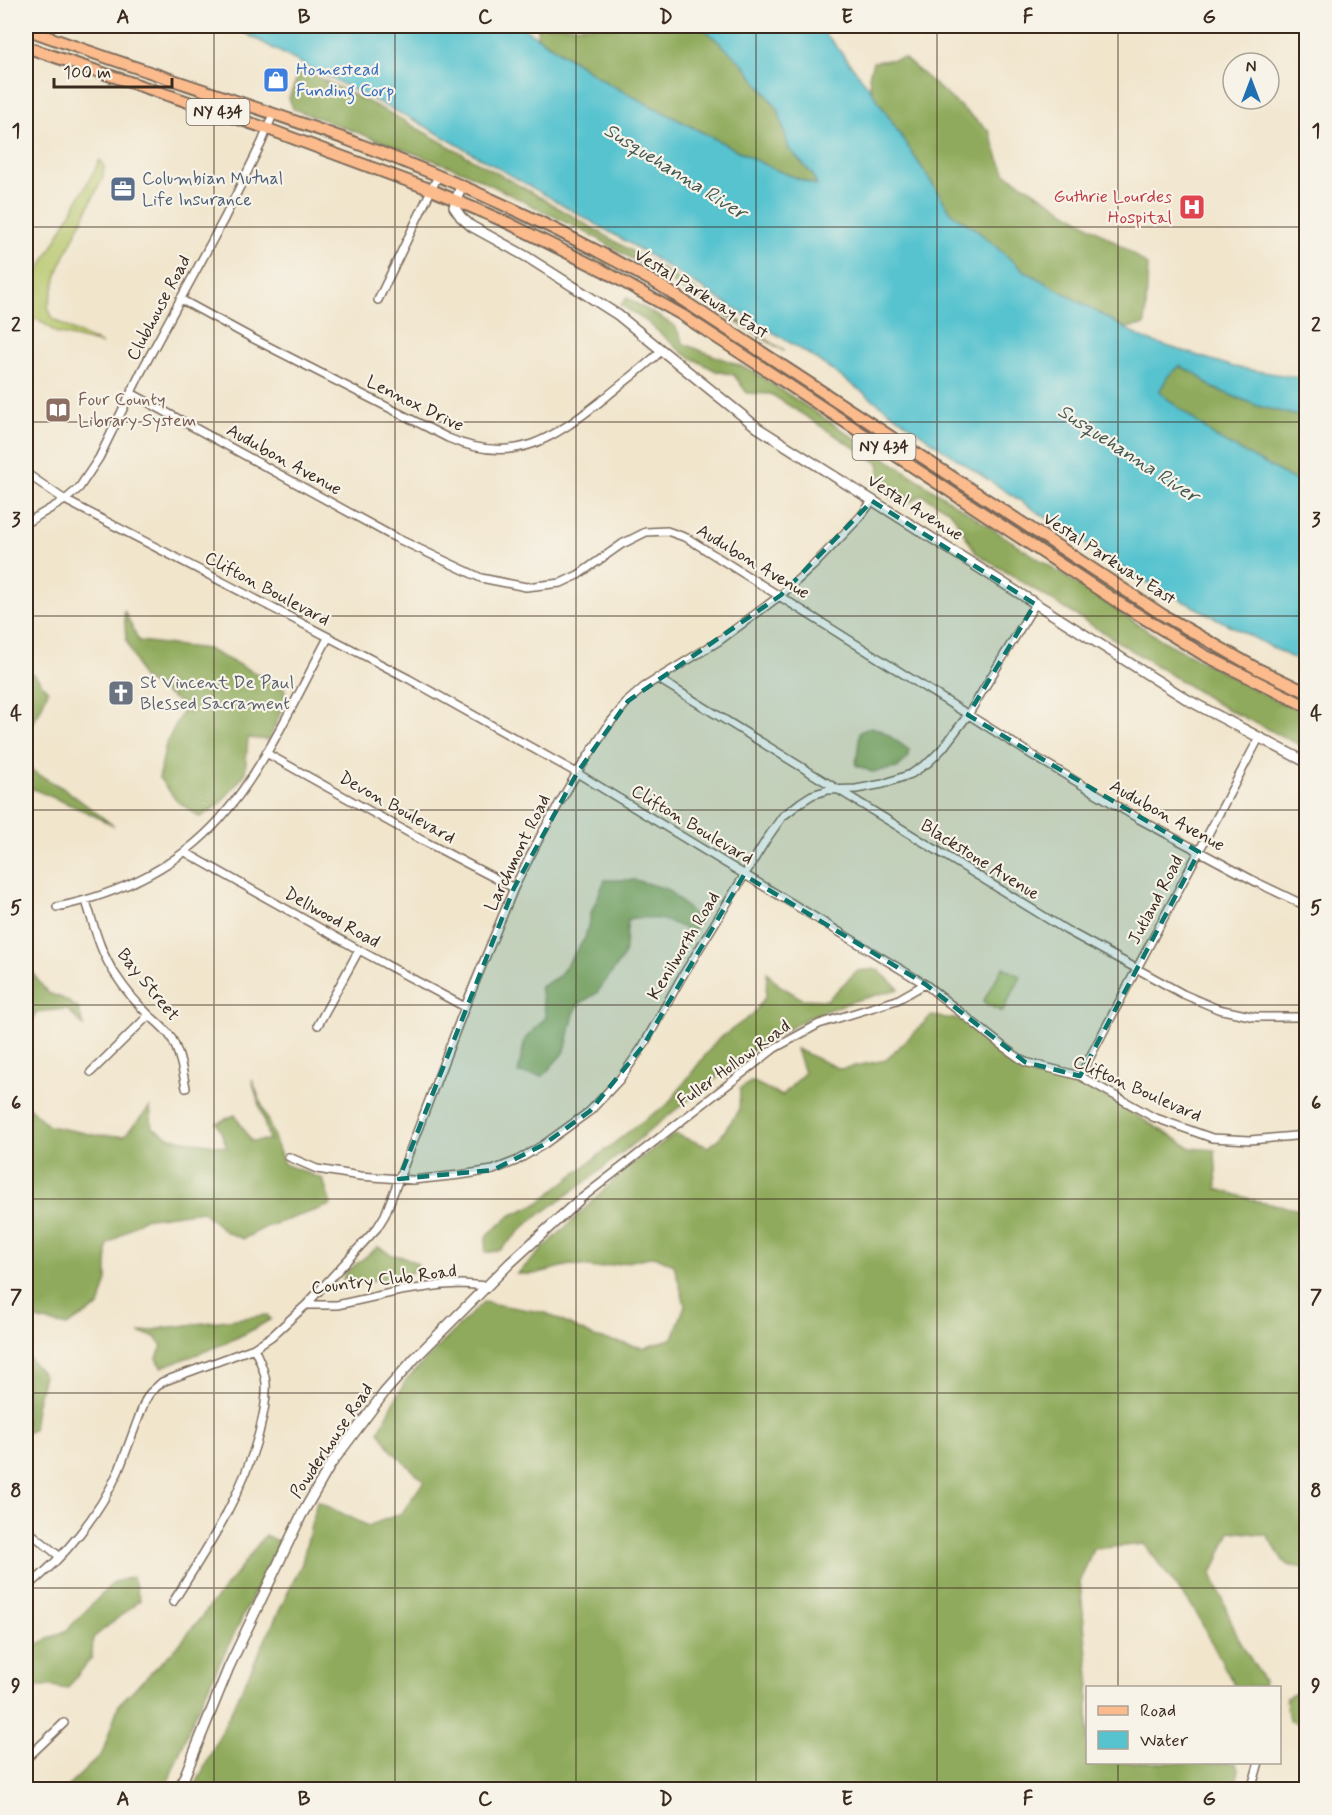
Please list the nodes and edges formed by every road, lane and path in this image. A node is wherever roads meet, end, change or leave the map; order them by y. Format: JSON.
{"nodes":[{"id":1,"x":26,"y":30,"type":"edge"},
{"id":2,"x":26,"y":47,"type":"edge"},
{"id":3,"x":273,"y":114,"type":"junction"},
{"id":4,"x":268,"y":129,"type":"junction"},
{"id":5,"x":438,"y":176,"type":"junction"},
{"id":6,"x":461,"y":186,"type":"junction"},
{"id":7,"x":432,"y":190,"type":"junction"},
{"id":8,"x":455,"y":199,"type":"junction"},
{"id":9,"x":180,"y":299,"type":"junction"},
{"id":10,"x":378,"y":300,"type":"dead end"},
{"id":11,"x":662,"y":350,"type":"junction"},
{"id":12,"x":131,"y":393,"type":"junction"},
{"id":13,"x":26,"y":473,"type":"edge"},
{"id":14,"x":64,"y":500,"type":"junction"},
{"id":15,"x":872,"y":501,"type":"junction"},
{"id":16,"x":26,"y":523,"type":"edge"},
{"id":17,"x":781,"y":595,"type":"junction"},
{"id":18,"x":1035,"y":604,"type":"junction"},
{"id":19,"x":328,"y":638,"type":"junction"},
{"id":20,"x":657,"y":678,"type":"junction"},
{"id":21,"x":1306,"y":692,"type":"edge"},
{"id":22,"x":1306,"y":706,"type":"edge"},
{"id":23,"x":968,"y":715,"type":"junction"},
{"id":24,"x":1259,"y":738,"type":"junction"},
{"id":25,"x":266,"y":753,"type":"junction"},
{"id":26,"x":1306,"y":762,"type":"edge"},
{"id":27,"x":577,"y":773,"type":"junction"},
{"id":28,"x":839,"y":790,"type":"junction"},
{"id":29,"x":185,"y":852,"type":"junction"},
{"id":30,"x":1199,"y":852,"type":"junction"},
{"id":31,"x":744,"y":875,"type":"junction"},
{"id":32,"x":514,"y":888,"type":"junction"},
{"id":33,"x":86,"y":901,"type":"junction"},
{"id":34,"x":1306,"y":906,"type":"edge"},
{"id":35,"x":57,"y":908,"type":"dead end"},
{"id":36,"x":359,"y":950,"type":"junction"},
{"id":37,"x":1136,"y":968,"type":"junction"},
{"id":38,"x":925,"y":984,"type":"junction"},
{"id":39,"x":465,"y":1007,"type":"junction"},
{"id":40,"x":149,"y":1015,"type":"junction"},
{"id":41,"x":1306,"y":1017,"type":"edge"},
{"id":42,"x":318,"y":1025,"type":"dead end"},
{"id":43,"x":91,"y":1072,"type":"dead end"},
{"id":44,"x":1080,"y":1076,"type":"junction"},
{"id":45,"x":186,"y":1088,"type":"dead end"},
{"id":46,"x":1306,"y":1134,"type":"edge"},
{"id":47,"x":289,"y":1157,"type":"dead end"},
{"id":48,"x":399,"y":1179,"type":"junction"},
{"id":49,"x":578,"y":1200,"type":"joint"},
{"id":50,"x":487,"y":1286,"type":"junction"},
{"id":51,"x":306,"y":1305,"type":"junction"},
{"id":52,"x":254,"y":1348,"type":"junction"},
{"id":53,"x":26,"y":1530,"type":"edge"},
{"id":54,"x":59,"y":1556,"type":"junction"},
{"id":55,"x":26,"y":1588,"type":"edge"},
{"id":56,"x":173,"y":1602,"type":"dead end"},
{"id":57,"x":64,"y":1723,"type":"dead end"},
{"id":58,"x":26,"y":1759,"type":"edge"},
{"id":59,"x":1258,"y":1764,"type":"edge"},
{"id":60,"x":179,"y":1790,"type":"edge"},
{"id":61,"x":1251,"y":1790,"type":"edge"}],
"edges":[{"from":1,"to":3,"type":"main road","name":"Vestal Parkway East","number":"NY 434"},
{"from":2,"to":4,"type":"main road","name":"Vestal Parkway East","number":"NY 434"},
{"from":3,"to":4,"type":"street","name":"Clubhouse Road"},
{"from":3,"to":5,"type":"main road","name":"Vestal Parkway East","number":"NY 434"},
{"from":4,"to":7,"type":"main road","name":"Vestal Parkway East","number":"NY 434"},
{"from":4,"to":9,"type":"street","name":"Clubhouse Road"},
{"from":5,"to":6,"type":"main road","name":"Vestal Parkway East","number":"NY 434"},
{"from":5,"to":7,"type":"street"},
{"from":6,"to":8,"type":"street"},
{"from":6,"to":21,"type":"main road","name":"Vestal Parkway East","number":"NY 434"},
{"from":7,"to":8,"type":"main road","name":"Vestal Parkway East","number":"NY 434"},
{"from":7,"to":10,"type":"street"},
{"from":8,"to":11,"type":"street","name":"Vestal Avenue"},
{"from":8,"to":22,"type":"main road","name":"Vestal Parkway East","number":"NY 434"},
{"from":9,"to":11,"type":"street","name":"Lennox Drive"},
{"from":9,"to":12,"type":"street","name":"Clubhouse Road"},
{"from":11,"to":15,"type":"street","name":"Vestal Avenue"},
{"from":12,"to":14,"type":"street","name":"Clubhouse Road"},
{"from":12,"to":17,"type":"street","name":"Audubon Avenue"},
{"from":13,"to":14,"type":"street","name":"Clifton Boulevard"},
{"from":14,"to":16,"type":"street","name":"Clubhouse Road"},
{"from":14,"to":19,"type":"street","name":"Clifton Boulevard"},
{"from":15,"to":17,"type":"street","name":"Larchmont Road"},
{"from":15,"to":18,"type":"street","name":"Vestal Avenue"},
{"from":17,"to":20,"type":"street","name":"Larchmont Road"},
{"from":17,"to":23,"type":"street","name":"Audubon Avenue"},
{"from":18,"to":23,"type":"street","name":"Kenilworth Road"},
{"from":18,"to":24,"type":"street","name":"Vestal Avenue"},
{"from":19,"to":25,"type":"street"},
{"from":19,"to":27,"type":"street","name":"Clifton Boulevard"},
{"from":20,"to":27,"type":"street","name":"Larchmont Road"},
{"from":20,"to":28,"type":"street","name":"Blackstone Avenue"},
{"from":23,"to":28,"type":"street","name":"Kenilworth Road"},
{"from":23,"to":30,"type":"street","name":"Audubon Avenue"},
{"from":24,"to":26,"type":"street","name":"Vestal Avenue"},
{"from":24,"to":30,"type":"street","name":"Jutland Road"},
{"from":25,"to":29,"type":"street"},
{"from":25,"to":32,"type":"street","name":"Devon Boulevard"},
{"from":27,"to":31,"type":"street","name":"Clifton Boulevard"},
{"from":27,"to":32,"type":"street","name":"Larchmont Road"},
{"from":28,"to":31,"type":"street","name":"Kenilworth Road"},
{"from":28,"to":37,"type":"street","name":"Blackstone Avenue"},
{"from":29,"to":33,"type":"street"},
{"from":29,"to":36,"type":"street","name":"Dellwood Road"},
{"from":30,"to":34,"type":"street","name":"Audubon Avenue"},
{"from":30,"to":37,"type":"street","name":"Jutland Road"},
{"from":31,"to":38,"type":"street","name":"Clifton Boulevard"},
{"from":31,"to":48,"type":"street","name":"Kenilworth Road"},
{"from":32,"to":39,"type":"street","name":"Larchmont Road"},
{"from":33,"to":35,"type":"street"},
{"from":33,"to":40,"type":"street","name":"Bay Street"},
{"from":36,"to":39,"type":"street","name":"Dellwood Road"},
{"from":36,"to":42,"type":"street"},
{"from":37,"to":41,"type":"street","name":"Blackstone Avenue"},
{"from":37,"to":44,"type":"street","name":"Jutland Road"},
{"from":38,"to":44,"type":"street","name":"Clifton Boulevard"},
{"from":38,"to":49,"type":"street","name":"Fuller Hollow Road"},
{"from":39,"to":48,"type":"street","name":"Larchmont Road"},
{"from":40,"to":43,"type":"street"},
{"from":40,"to":45,"type":"street","name":"Bay Street"},
{"from":44,"to":46,"type":"street","name":"Clifton Boulevard"},
{"from":47,"to":48,"type":"street","name":"Kenilworth Road"},
{"from":48,"to":51,"type":"street","name":"Larchmont Road"},
{"from":49,"to":50,"type":"street","name":"Powderhouse Road"},
{"from":50,"to":51,"type":"street","name":"Country Club Road"},
{"from":50,"to":60,"type":"street","name":"Powderhouse Road"},
{"from":51,"to":52,"type":"street","name":"Country Club Road"},
{"from":52,"to":54,"type":"street","name":"Country Club Road"},
{"from":52,"to":56,"type":"street"},
{"from":53,"to":54,"type":"street"},
{"from":54,"to":55,"type":"street","name":"Country Club Road"},
{"from":57,"to":58,"type":"street"},
{"from":59,"to":61,"type":"street"}]}
